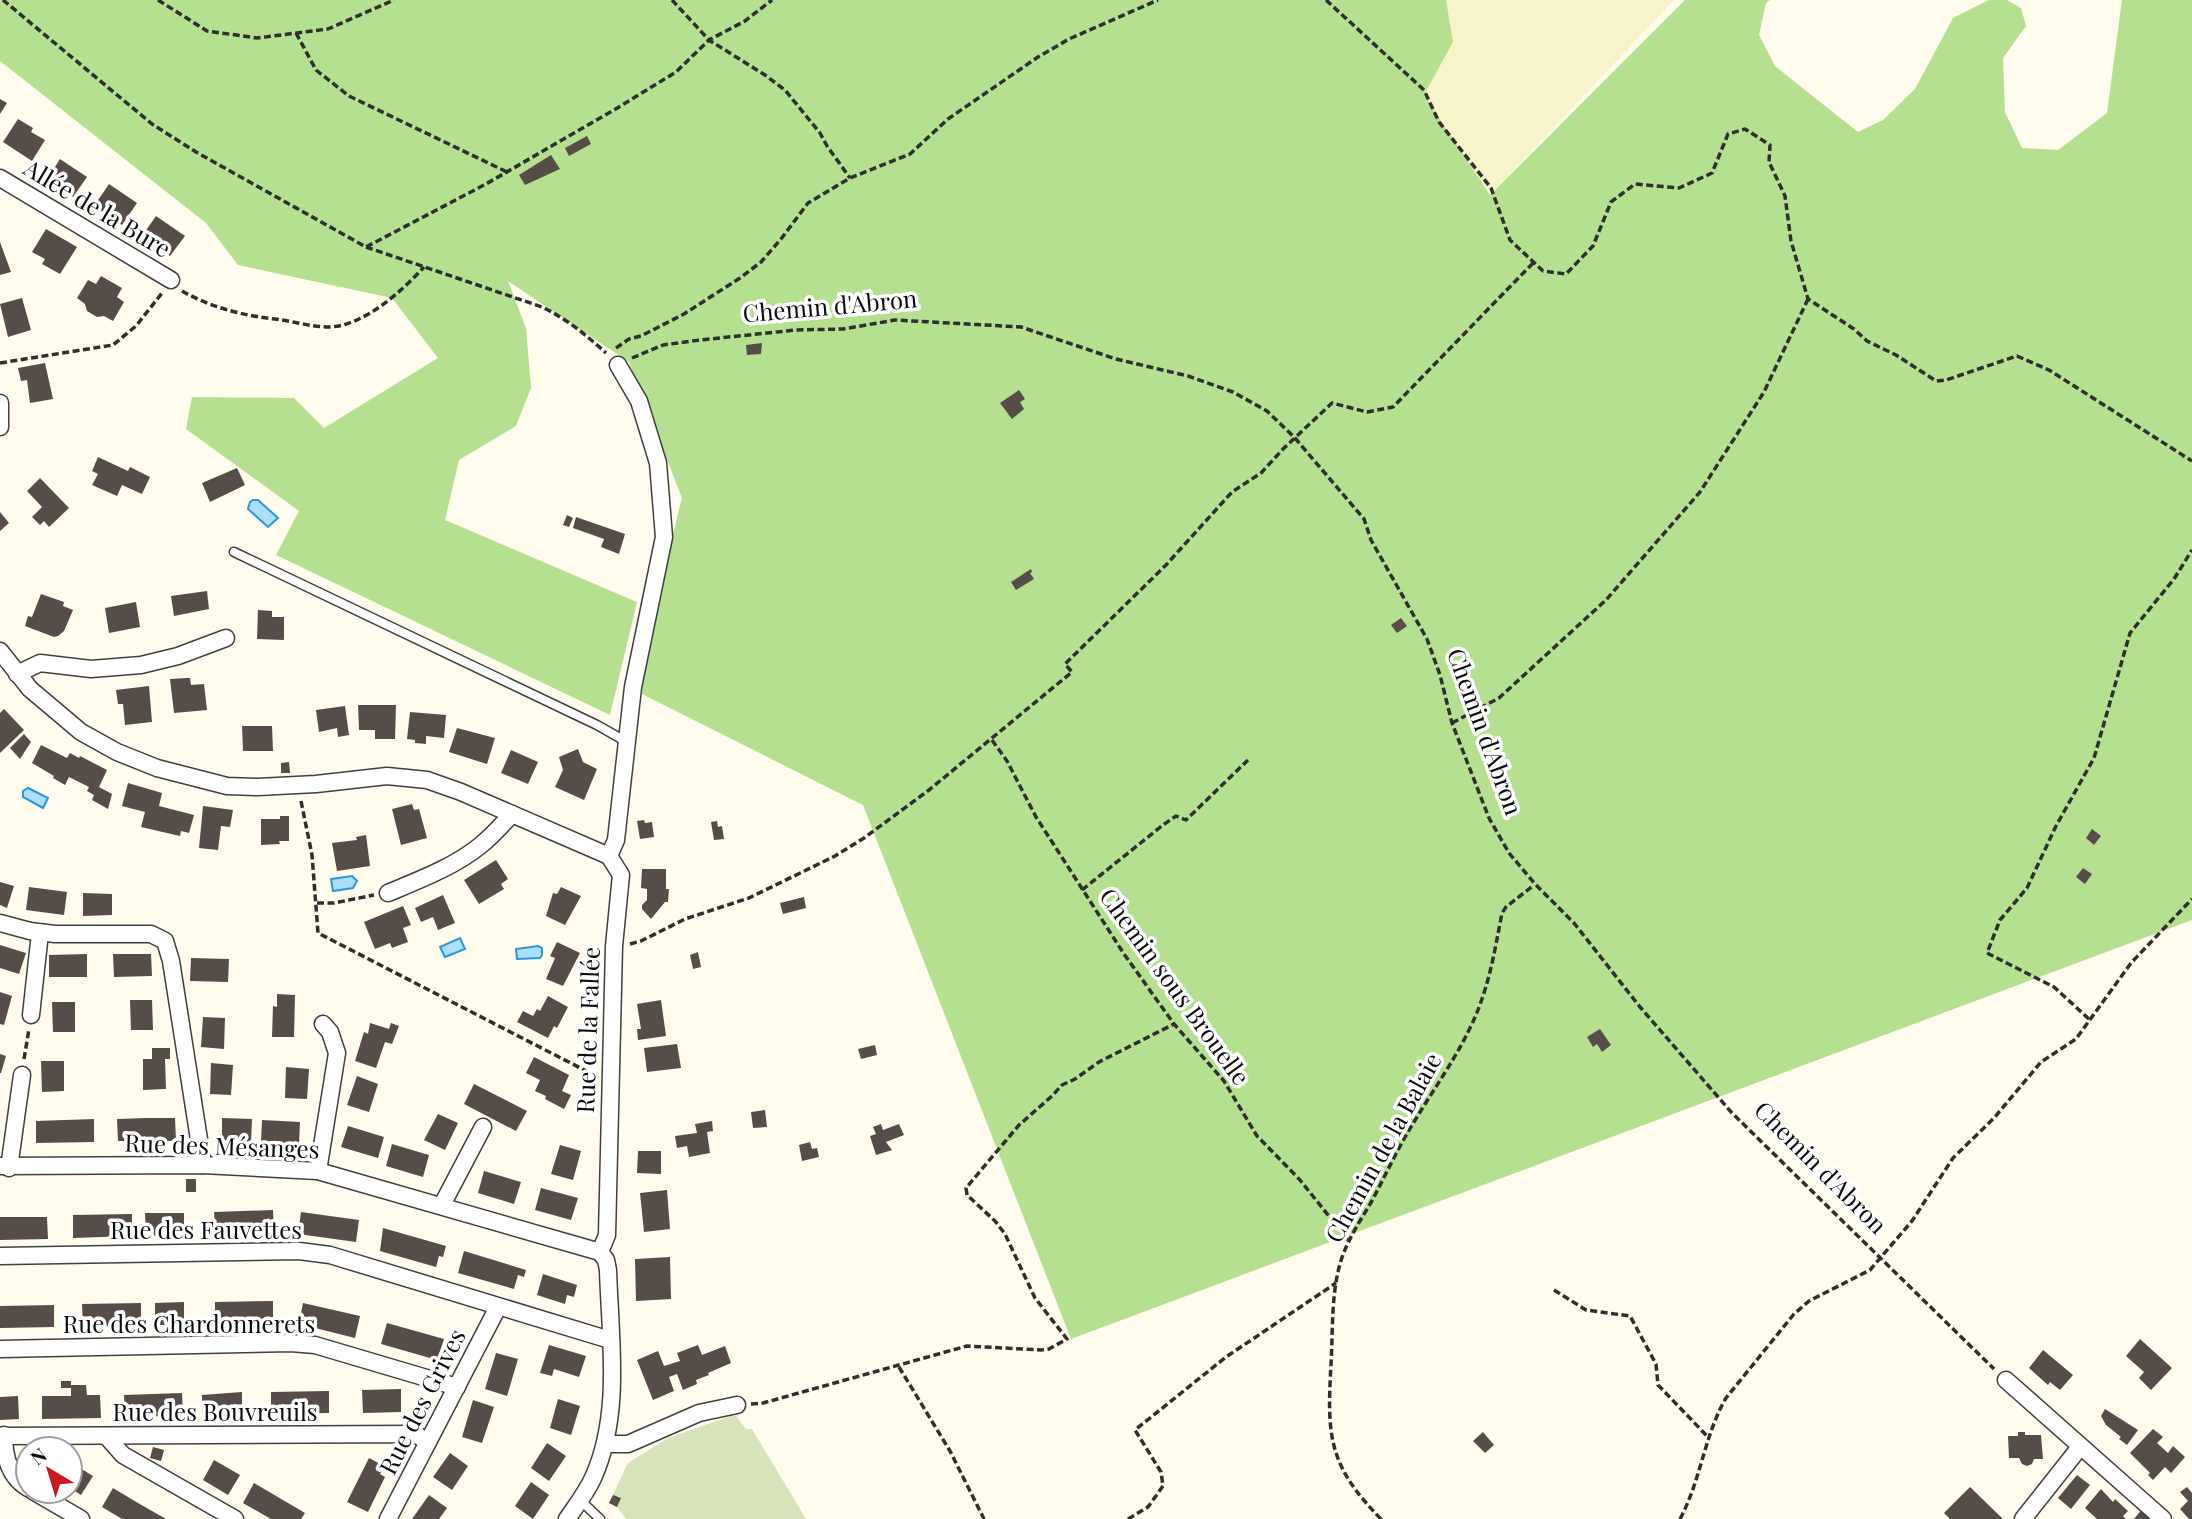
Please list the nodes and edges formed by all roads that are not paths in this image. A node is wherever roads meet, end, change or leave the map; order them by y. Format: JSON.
{"nodes":[{"id":1,"x":0,"y":178,"type":"edge"},
{"id":2,"x":169,"y":281,"type":"road end"},
{"id":3,"x":612,"y":359,"type":"road end"},
{"id":4,"x":0,"y":403,"type":"edge"},
{"id":5,"x":0,"y":427,"type":"edge"},
{"id":6,"x":234,"y":552,"type":"dead end"},
{"id":7,"x":226,"y":638,"type":"dead end"},
{"id":8,"x":0,"y":651,"type":"edge"},
{"id":9,"x":17,"y":674,"type":"junction"},
{"id":10,"x":627,"y":742,"type":"junction"},
{"id":11,"x":512,"y":814,"type":"junction"},
{"id":12,"x":609,"y":856,"type":"junction"},
{"id":13,"x":388,"y":893,"type":"road end"},
{"id":14,"x":0,"y":923,"type":"edge"},
{"id":15,"x":40,"y":933,"type":"junction"},
{"id":16,"x":31,"y":1015,"type":"road end"},
{"id":17,"x":323,"y":1024,"type":"dead end"},
{"id":18,"x":22,"y":1075,"type":"road end"},
{"id":19,"x":483,"y":1126,"type":"dead end"},
{"id":20,"x":203,"y":1165,"type":"junction"},
{"id":21,"x":4,"y":1167,"type":"edge"},
{"id":22,"x":318,"y":1171,"type":"junction"},
{"id":23,"x":442,"y":1205,"type":"junction"},
{"id":24,"x":600,"y":1252,"type":"junction"},
{"id":25,"x":0,"y":1256,"type":"edge"},
{"id":26,"x":498,"y":1307,"type":"junction"},
{"id":27,"x":610,"y":1340,"type":"junction"},
{"id":28,"x":0,"y":1349,"type":"edge"},
{"id":29,"x":2006,"y":1380,"type":"road end"},
{"id":30,"x":457,"y":1387,"type":"junction"},
{"id":31,"x":737,"y":1405,"type":"road end"},
{"id":32,"x":2,"y":1436,"type":"edge"},
{"id":33,"x":107,"y":1437,"type":"junction"},
{"id":34,"x":428,"y":1442,"type":"junction"},
{"id":35,"x":605,"y":1444,"type":"junction"},
{"id":36,"x":2080,"y":1447,"type":"junction"},
{"id":37,"x":14,"y":1476,"type":"edge"},
{"id":38,"x":580,"y":1500,"type":"junction"},
{"id":39,"x":58,"y":1505,"type":"edge"},
{"id":40,"x":82,"y":1519,"type":"edge"},
{"id":41,"x":235,"y":1519,"type":"edge"},
{"id":42,"x":388,"y":1519,"type":"edge"},
{"id":43,"x":567,"y":1519,"type":"edge"},
{"id":44,"x":600,"y":1519,"type":"edge"},
{"id":45,"x":2023,"y":1519,"type":"edge"},
{"id":46,"x":2163,"y":1519,"type":"edge"}],
"edges":[{"from":1,"to":2,"type":"street","name":"Allée de la Bure"},
{"from":3,"to":10,"type":"street"},
{"from":4,"to":5,"type":"street"},
{"from":6,"to":10,"type":"lane"},
{"from":7,"to":9,"type":"street"},
{"from":8,"to":9,"type":"street"},
{"from":9,"to":11,"type":"street"},
{"from":10,"to":12,"type":"street"},
{"from":11,"to":12,"type":"street"},
{"from":11,"to":13,"type":"street"},
{"from":12,"to":24,"type":"street","name":"Rue de la Fallée"},
{"from":14,"to":15,"type":"street"},
{"from":15,"to":16,"type":"street"},
{"from":15,"to":20,"type":"street"},
{"from":17,"to":22,"type":"street"},
{"from":18,"to":21,"type":"street"},
{"from":19,"to":23,"type":"street"},
{"from":20,"to":21,"type":"street","name":"Rue des Mésanges"},
{"from":20,"to":22,"type":"street","name":"Rue des Mésanges"},
{"from":22,"to":23,"type":"street","name":"Rue des Mésanges"},
{"from":23,"to":24,"type":"street","name":"Rue des Mésanges"},
{"from":24,"to":27,"type":"street","name":"Rue de la Fallée"},
{"from":25,"to":26,"type":"street","name":"Rue des Fauvettes"},
{"from":26,"to":27,"type":"street","name":"Rue des Fauvettes"},
{"from":26,"to":30,"type":"street","name":"Rue des Grives"},
{"from":27,"to":35,"type":"street","name":"Rue de la Fallée"},
{"from":28,"to":30,"type":"street","name":"Rue des Chardonnerets"},
{"from":29,"to":36,"type":"street"},
{"from":30,"to":34,"type":"street","name":"Rue des Grives"},
{"from":31,"to":35,"type":"street"},
{"from":32,"to":33,"type":"street","name":"Rue des Bouvreuils"},
{"from":32,"to":37,"type":"street"},
{"from":33,"to":34,"type":"street","name":"Rue des Bouvreuils"},
{"from":33,"to":41,"type":"street"},
{"from":34,"to":42,"type":"street","name":"Rue des Grives"},
{"from":35,"to":38,"type":"street","name":"Rue de la Fallée"},
{"from":36,"to":45,"type":"street"},
{"from":36,"to":46,"type":"street"},
{"from":38,"to":43,"type":"street","name":"Rue de la Fallée"},
{"from":38,"to":44,"type":"lane"},
{"from":39,"to":40,"type":"street"}]}
